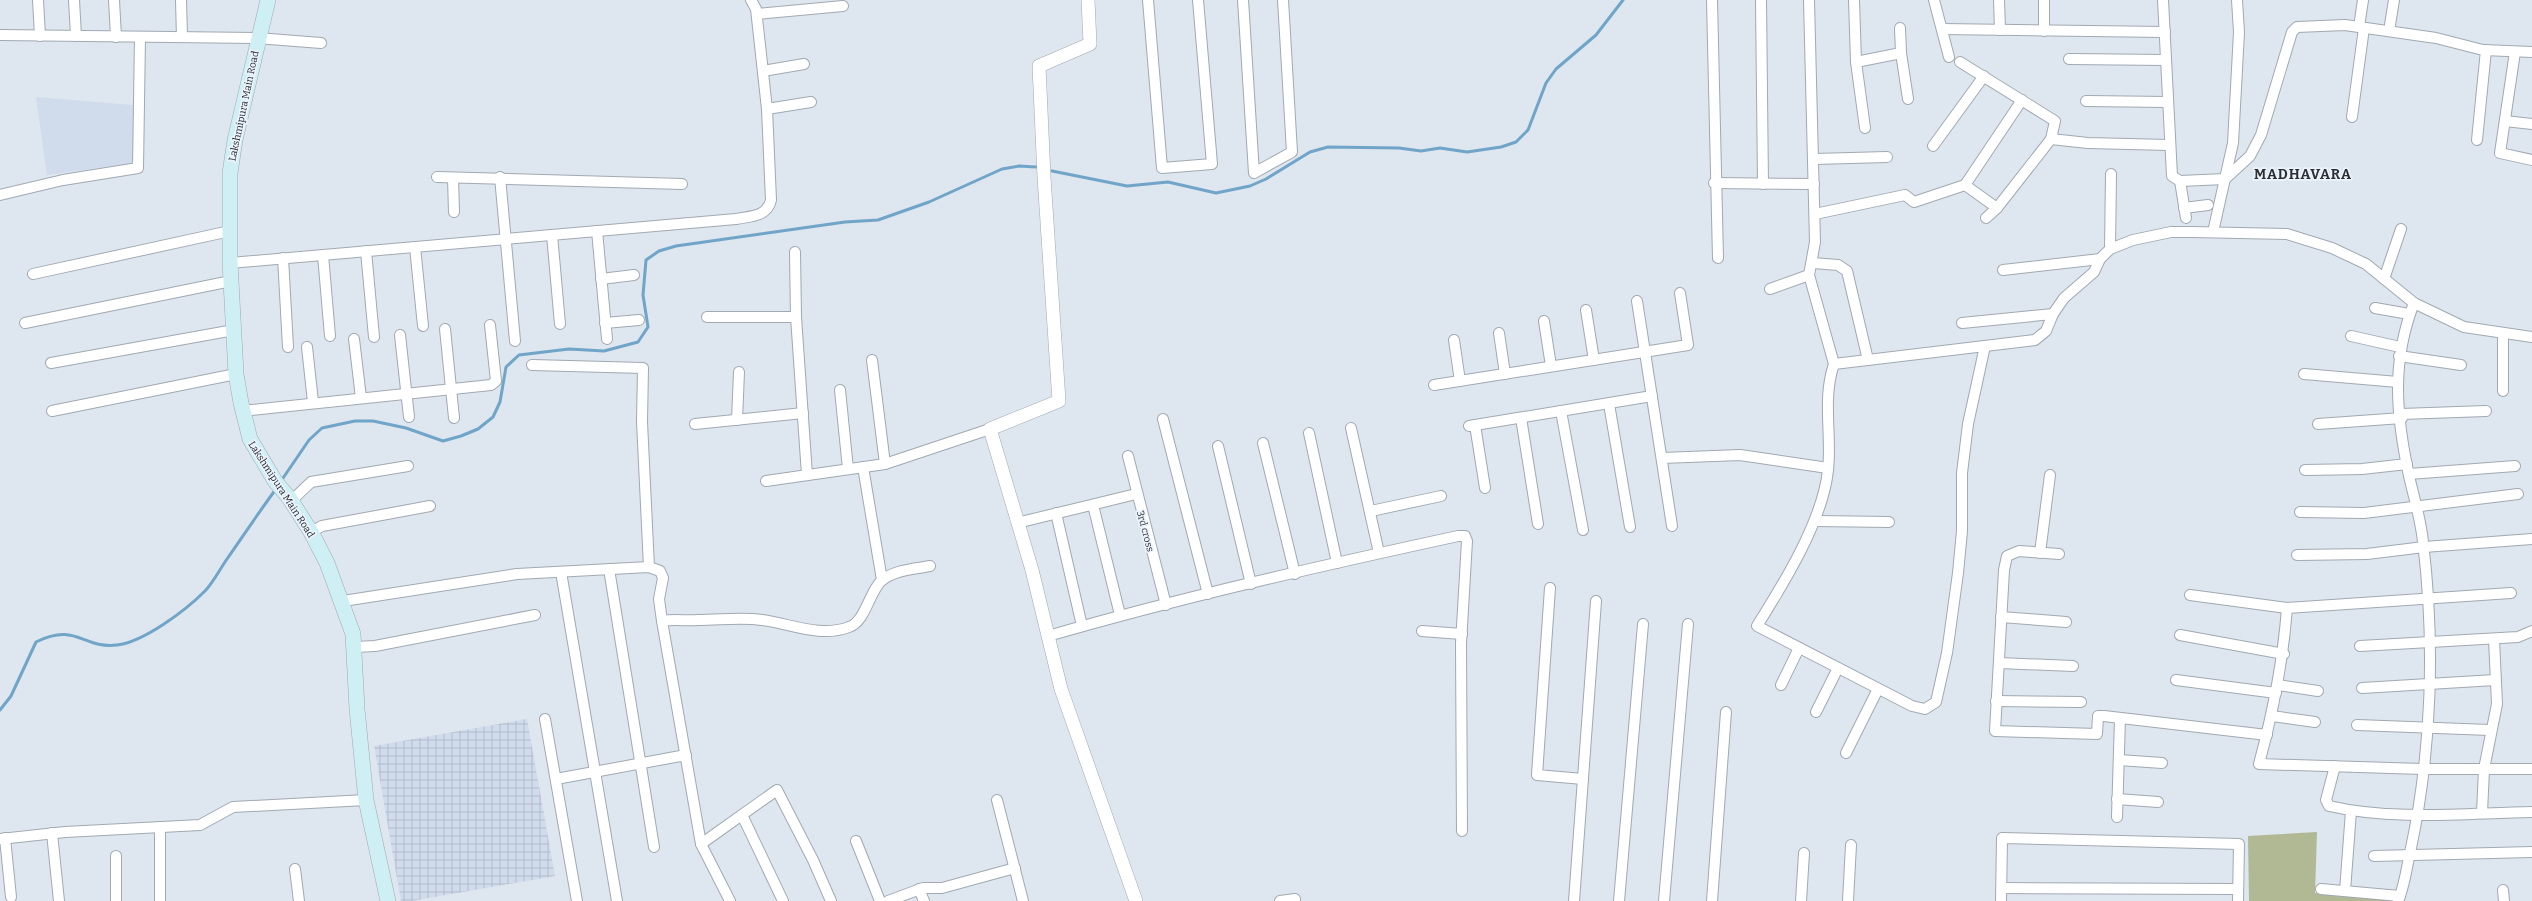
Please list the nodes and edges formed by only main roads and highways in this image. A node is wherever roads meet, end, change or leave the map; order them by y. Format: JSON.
{"nodes":[{"id":1,"x":268,"y":0,"type":"edge"},
{"id":2,"x":388,"y":901,"type":"edge"}],
"edges":[{"from":1,"to":2,"type":"main road","name":"Lakshmipura Main Road"}]}
